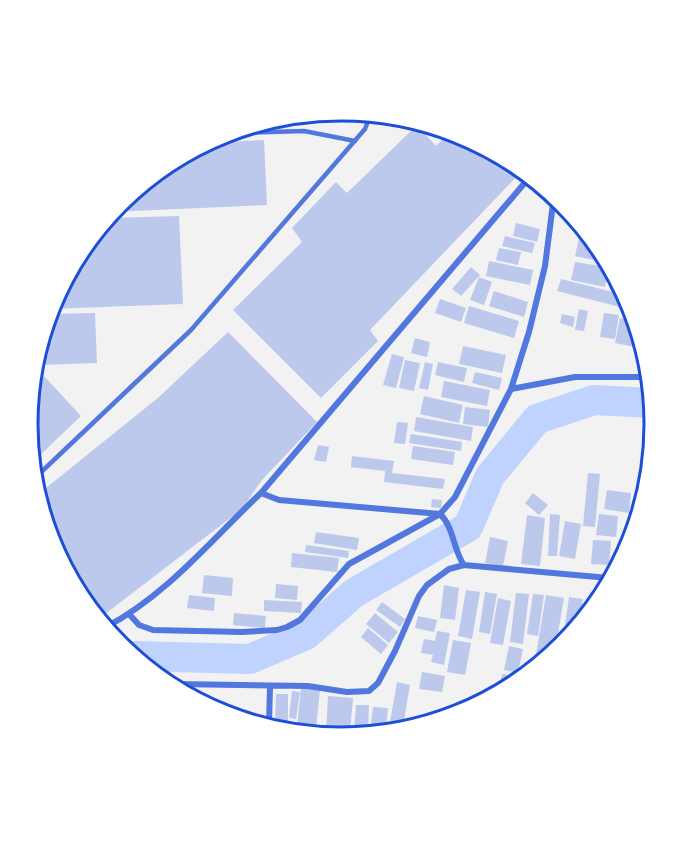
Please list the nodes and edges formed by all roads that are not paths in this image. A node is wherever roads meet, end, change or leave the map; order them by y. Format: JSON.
{"nodes":[{"id":1,"x":368,"y":122,"type":"edge"},
{"id":2,"x":258,"y":132,"type":"edge"},
{"id":3,"x":355,"y":141,"type":"junction"},
{"id":4,"x":525,"y":182,"type":"edge"},
{"id":5,"x":553,"y":206,"type":"edge"},
{"id":6,"x":641,"y":377,"type":"edge"},
{"id":7,"x":511,"y":389,"type":"junction"},
{"id":8,"x":41,"y":472,"type":"edge"},
{"id":9,"x":261,"y":494,"type":"junction"},
{"id":10,"x":440,"y":514,"type":"junction"},
{"id":11,"x":464,"y":565,"type":"junction"},
{"id":12,"x":603,"y":577,"type":"edge"},
{"id":13,"x":130,"y":615,"type":"junction"},
{"id":14,"x":113,"y":624,"type":"edge"},
{"id":15,"x":185,"y":684,"type":"edge"},
{"id":16,"x":270,"y":686,"type":"junction"},
{"id":17,"x":269,"y":719,"type":"edge"}],
"edges":[{"from":1,"to":3,"type":"lane"},
{"from":2,"to":3,"type":"lane"},
{"from":3,"to":8,"type":"lane"},
{"from":4,"to":9,"type":"street"},
{"from":5,"to":7,"type":"street"},
{"from":6,"to":7,"type":"street"},
{"from":7,"to":10,"type":"street"},
{"from":9,"to":10,"type":"street"},
{"from":9,"to":13,"type":"street"},
{"from":10,"to":11,"type":"street"},
{"from":10,"to":13,"type":"street"},
{"from":11,"to":12,"type":"street"},
{"from":11,"to":16,"type":"street"},
{"from":13,"to":14,"type":"street"},
{"from":15,"to":16,"type":"street"},
{"from":16,"to":17,"type":"street"}]}
